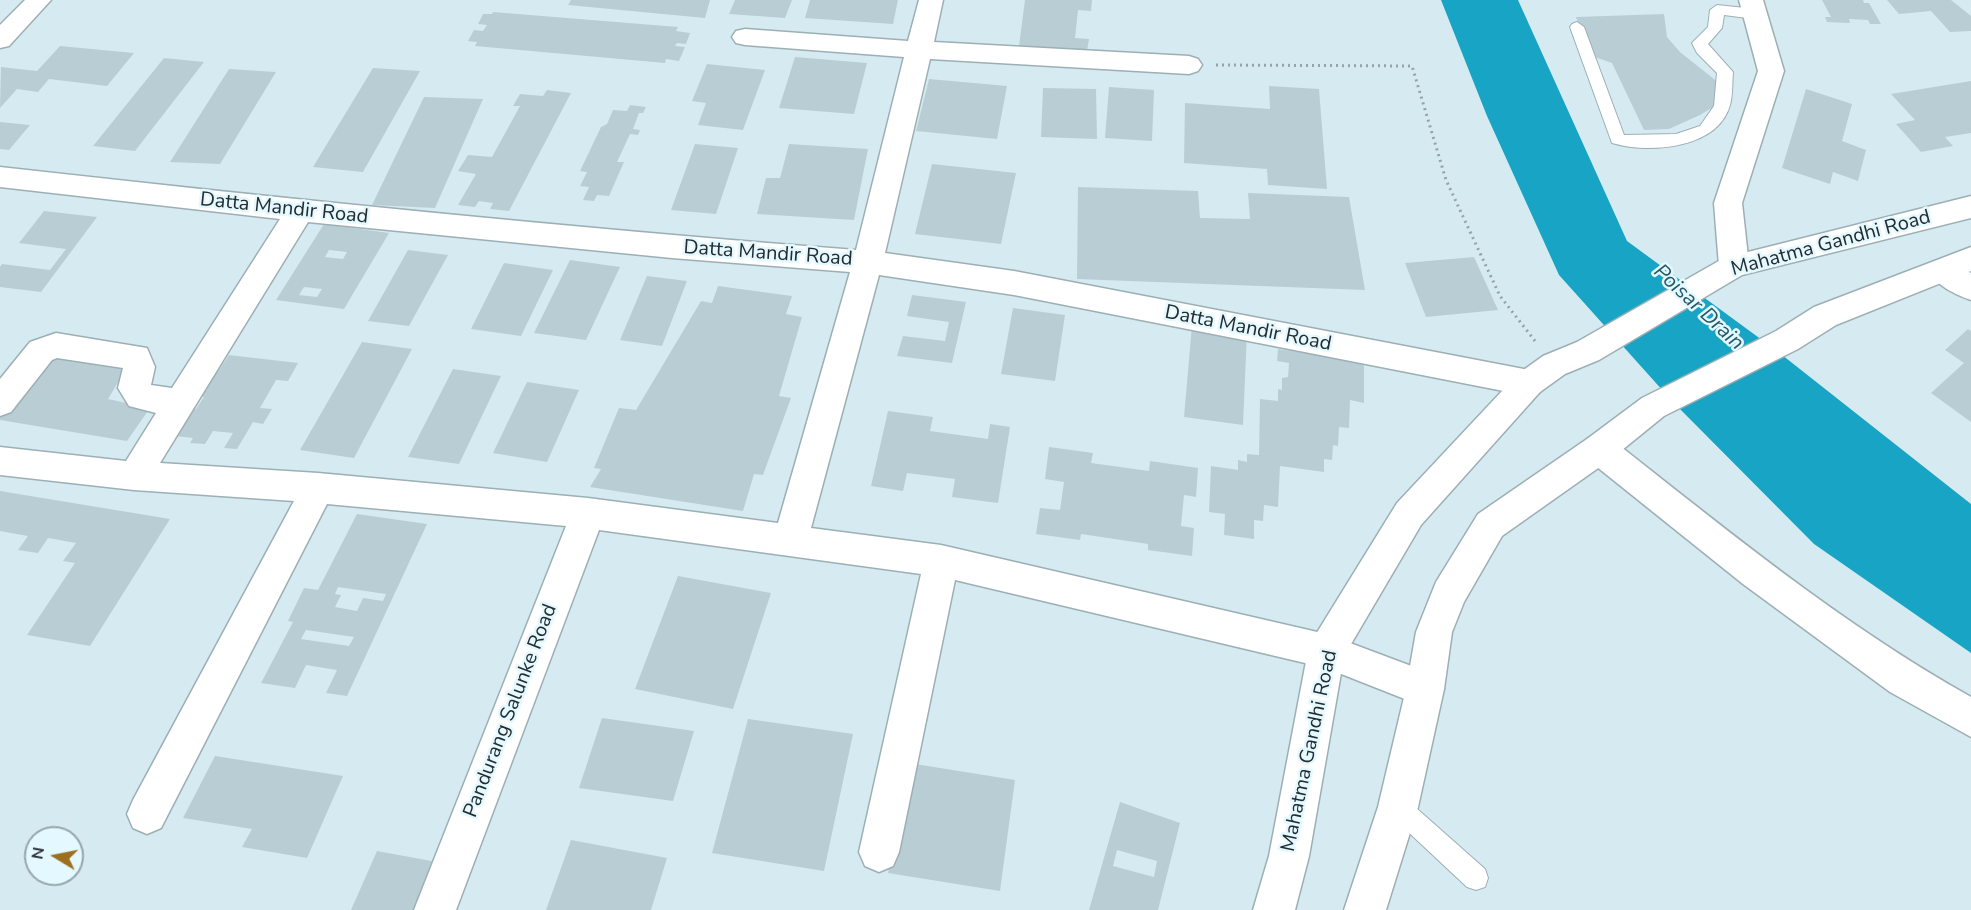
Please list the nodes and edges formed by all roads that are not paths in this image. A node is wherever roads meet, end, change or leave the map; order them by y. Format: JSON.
{"nodes":[{"id":1,"x":39,"y":0,"type":"edge"},
{"id":2,"x":931,"y":0,"type":"edge"},
{"id":3,"x":1715,"y":5,"type":"edge"},
{"id":4,"x":1753,"y":7,"type":"edge"},
{"id":5,"x":1577,"y":27,"type":"dead end"},
{"id":6,"x":745,"y":37,"type":"dead end"},
{"id":7,"x":0,"y":40,"type":"edge"},
{"id":8,"x":918,"y":50,"type":"junction"},
{"id":9,"x":1189,"y":65,"type":"road end"},
{"id":10,"x":0,"y":177,"type":"edge"},
{"id":11,"x":1971,"y":207,"type":"edge"},
{"id":12,"x":300,"y":212,"type":"junction"},
{"id":13,"x":1971,"y":258,"type":"edge"},
{"id":14,"x":868,"y":262,"type":"junction"},
{"id":15,"x":1943,"y":271,"type":"junction"},
{"id":16,"x":1721,"y":273,"type":"junction"},
{"id":17,"x":1971,"y":288,"type":"edge"},
{"id":18,"x":1541,"y":374,"type":"junction"},
{"id":19,"x":0,"y":403,"type":"edge"},
{"id":20,"x":180,"y":403,"type":"junction"},
{"id":21,"x":1599,"y":449,"type":"junction"},
{"id":22,"x":0,"y":461,"type":"edge"},
{"id":23,"x":134,"y":476,"type":"junction"},
{"id":24,"x":318,"y":488,"type":"junction"},
{"id":25,"x":588,"y":513,"type":"junction"},
{"id":26,"x":790,"y":542,"type":"junction"},
{"id":27,"x":941,"y":561,"type":"junction"},
{"id":28,"x":1326,"y":651,"type":"junction"},
{"id":29,"x":1425,"y":689,"type":"junction"},
{"id":30,"x":1971,"y":718,"type":"edge"},
{"id":31,"x":1398,"y":807,"type":"junction"},
{"id":32,"x":147,"y":814,"type":"dead end"},
{"id":33,"x":879,"y":852,"type":"dead end"},
{"id":34,"x":1476,"y":878,"type":"dead end"},
{"id":35,"x":435,"y":910,"type":"edge"},
{"id":36,"x":1274,"y":910,"type":"edge"},
{"id":37,"x":1365,"y":910,"type":"edge"}],
"edges":[{"from":1,"to":7,"type":"street"},
{"from":2,"to":8,"type":"street"},
{"from":3,"to":4,"type":"lane"},
{"from":3,"to":5,"type":"lane"},
{"from":4,"to":16,"type":"street"},
{"from":6,"to":8,"type":"street"},
{"from":8,"to":9,"type":"street"},
{"from":8,"to":14,"type":"street"},
{"from":10,"to":12,"type":"street","name":"Datta Mandir Road"},
{"from":11,"to":16,"type":"street","name":"Mahatma Gandhi Road"},
{"from":12,"to":14,"type":"street","name":"Datta Mandir Road"},
{"from":12,"to":20,"type":"street"},
{"from":13,"to":15,"type":"street"},
{"from":14,"to":18,"type":"street","name":"Datta Mandir Road"},
{"from":14,"to":26,"type":"street"},
{"from":15,"to":17,"type":"street"},
{"from":15,"to":21,"type":"street"},
{"from":16,"to":18,"type":"street","name":"Mahatma Gandhi Road"},
{"from":18,"to":28,"type":"street","name":"Mahatma Gandhi Road"},
{"from":19,"to":20,"type":"street"},
{"from":20,"to":23,"type":"street"},
{"from":21,"to":29,"type":"street"},
{"from":21,"to":30,"type":"street"},
{"from":22,"to":23,"type":"street"},
{"from":23,"to":24,"type":"street"},
{"from":24,"to":25,"type":"street"},
{"from":24,"to":32,"type":"street"},
{"from":25,"to":26,"type":"street"},
{"from":25,"to":35,"type":"street","name":"Pandurang Salunke Road"},
{"from":26,"to":27,"type":"street"},
{"from":27,"to":28,"type":"street"},
{"from":27,"to":33,"type":"street"},
{"from":28,"to":29,"type":"street"},
{"from":28,"to":36,"type":"street","name":"Mahatma Gandhi Road"},
{"from":29,"to":31,"type":"street"},
{"from":31,"to":34,"type":"lane"},
{"from":31,"to":37,"type":"street"}]}
